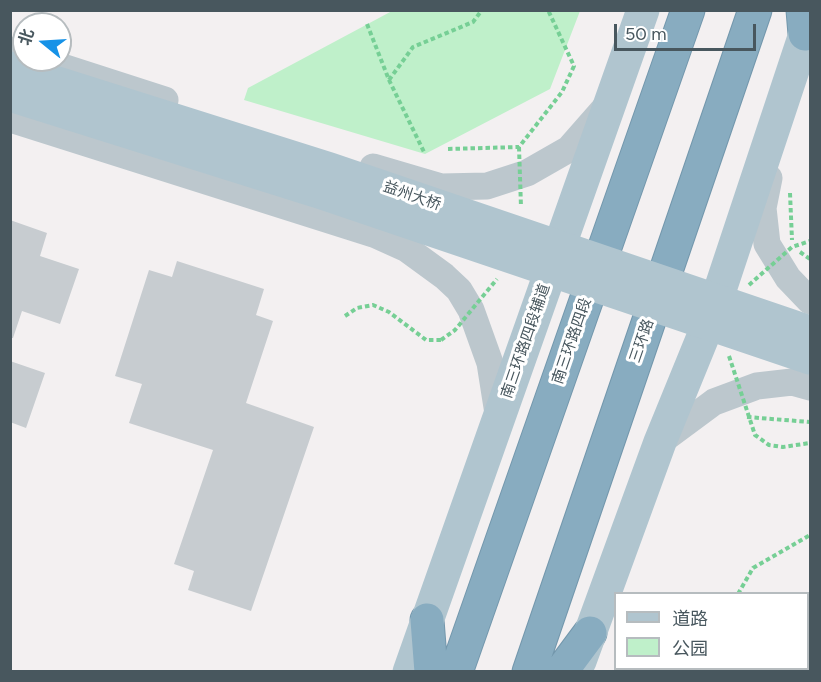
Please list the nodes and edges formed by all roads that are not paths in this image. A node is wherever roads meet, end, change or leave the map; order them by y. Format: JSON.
{"nodes":[{"id":1,"x":643,"y":10,"type":"edge"},
{"id":2,"x":688,"y":10,"type":"edge"},
{"id":3,"x":755,"y":10,"type":"edge"},
{"id":4,"x":806,"y":21,"type":"edge"},
{"id":5,"x":10,"y":68,"type":"edge"},
{"id":6,"x":72,"y":70,"type":"edge"},
{"id":7,"x":10,"y":95,"type":"edge"},
{"id":8,"x":609,"y":103,"type":"junction"},
{"id":9,"x":10,"y":119,"type":"edge"},
{"id":10,"x":441,"y":187,"type":"junction"},
{"id":11,"x":407,"y":249,"type":"junction"},
{"id":12,"x":810,"y":302,"type":"edge"},
{"id":13,"x":810,"y":332,"type":"edge"},
{"id":14,"x":810,"y":358,"type":"edge"},
{"id":15,"x":810,"y":387,"type":"edge"},
{"id":16,"x":499,"y":420,"type":"junction"},
{"id":17,"x":660,"y":442,"type":"junction"},
{"id":18,"x":427,"y":620,"type":"junction"},
{"id":19,"x":590,"y":633,"type":"junction"},
{"id":20,"x":408,"y":672,"type":"edge"},
{"id":21,"x":431,"y":672,"type":"edge"},
{"id":22,"x":456,"y":672,"type":"edge"},
{"id":23,"x":530,"y":672,"type":"edge"},
{"id":24,"x":561,"y":672,"type":"edge"},
{"id":25,"x":576,"y":672,"type":"edge"}],
"edges":[{"from":1,"to":8,"type":"main road","name":"南三环路四段辅道"},
{"from":2,"to":22,"type":"highway","name":"南三环路四段"},
{"from":3,"to":23,"type":"highway","name":"三环路"},
{"from":4,"to":12,"type":"street"},
{"from":4,"to":17,"type":"main road"},
{"from":5,"to":13,"type":"main road","name":"益州大桥","bridge":true},
{"from":6,"to":10,"type":"street"},
{"from":7,"to":14,"type":"main road","name":"益州大桥","bridge":true},
{"from":8,"to":10,"type":"street"},
{"from":8,"to":16,"type":"main road","name":"南三环路四段辅道"},
{"from":9,"to":11,"type":"street"},
{"from":10,"to":11,"type":"street"},
{"from":11,"to":16,"type":"street"},
{"from":15,"to":17,"type":"street"},
{"from":16,"to":18,"type":"main road","name":"南三环路四段辅道"},
{"from":17,"to":19,"type":"main road"},
{"from":18,"to":20,"type":"main road","name":"南三环路四段辅道"},
{"from":18,"to":21,"type":"highway"},
{"from":19,"to":24,"type":"highway"},
{"from":19,"to":25,"type":"main road"}]}
